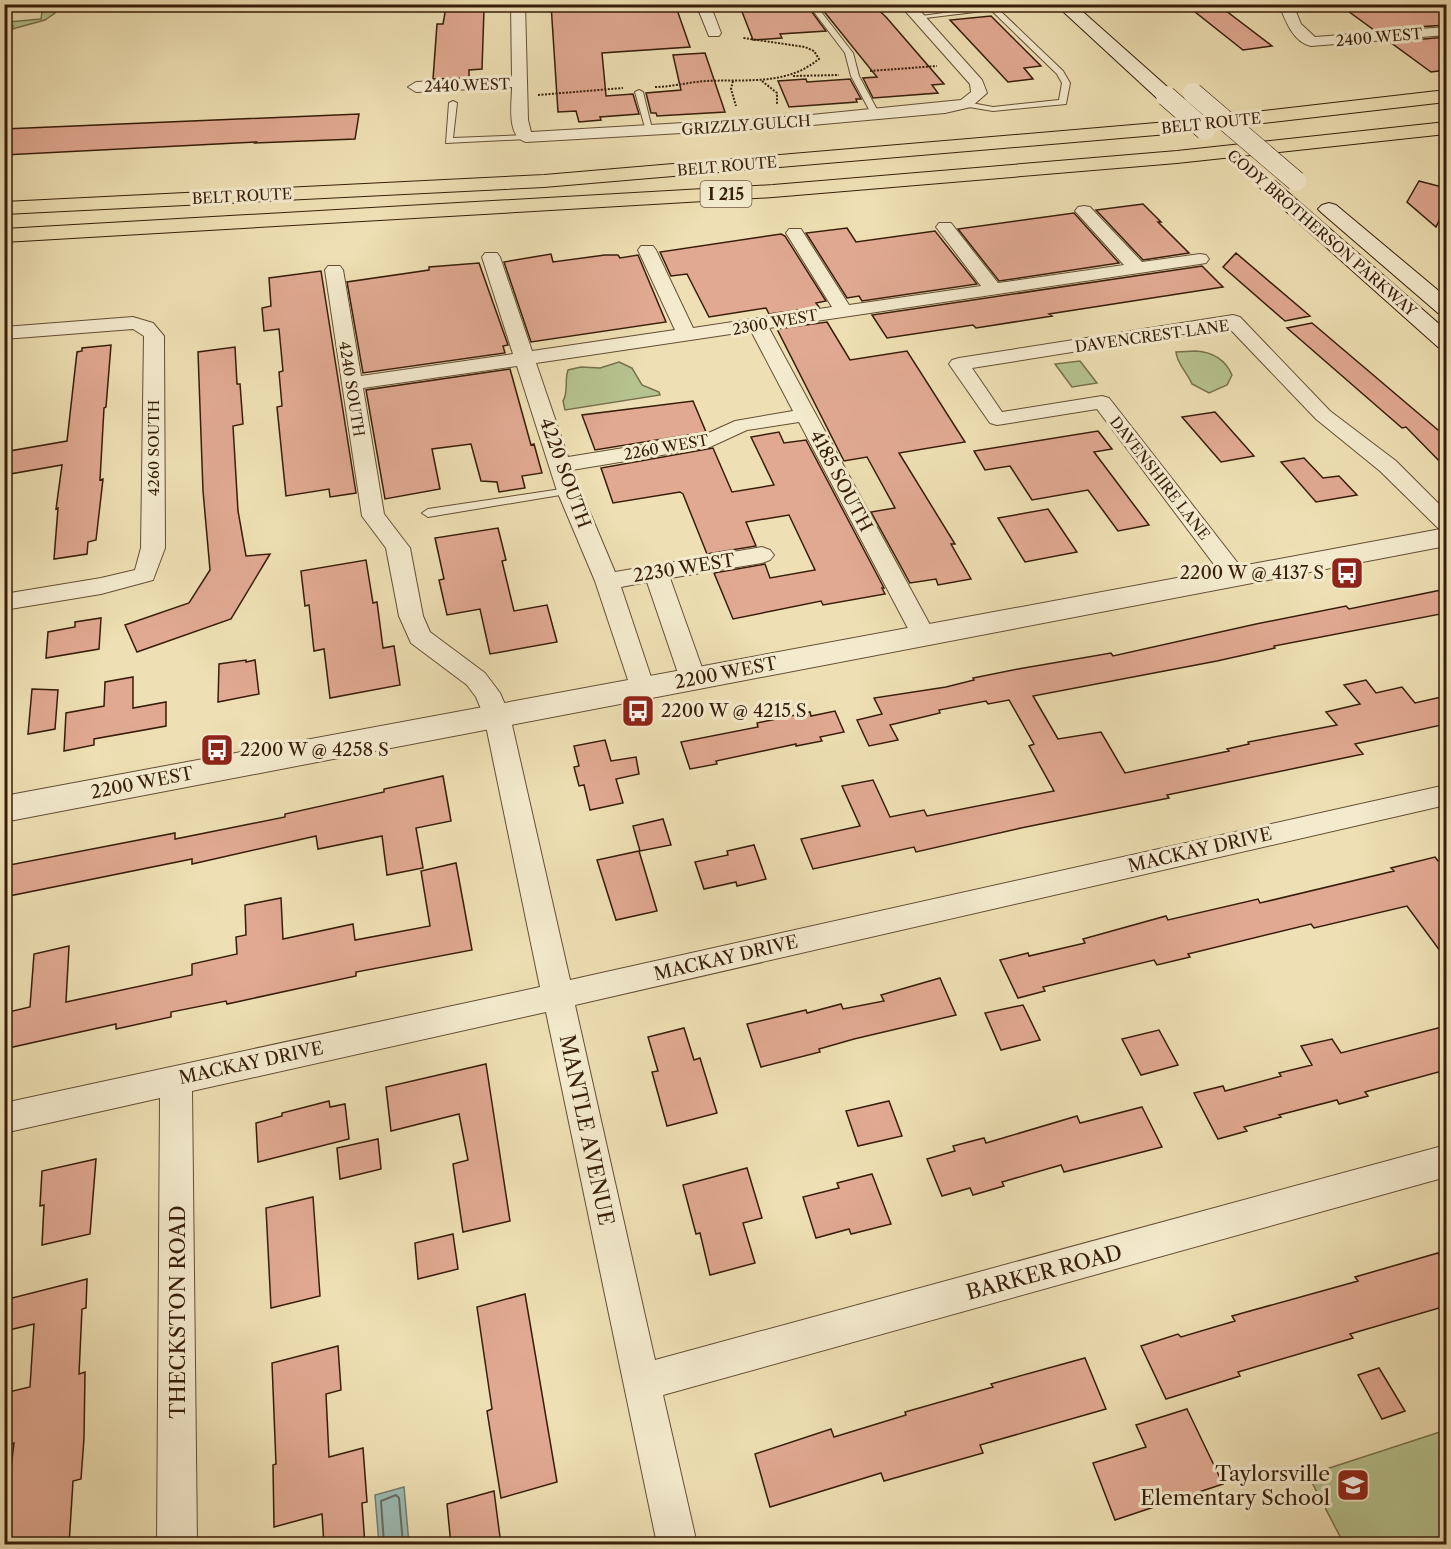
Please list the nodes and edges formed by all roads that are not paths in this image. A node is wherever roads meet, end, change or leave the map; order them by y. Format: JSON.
{"nodes":[{"id":1,"x":518,"y":4,"type":"edge"},
{"id":2,"x":703,"y":4,"type":"edge"},
{"id":3,"x":811,"y":4,"type":"edge"},
{"id":4,"x":906,"y":4,"type":"edge"},
{"id":5,"x":1063,"y":4,"type":"edge"},
{"id":6,"x":1089,"y":4,"type":"edge"},
{"id":7,"x":1286,"y":4,"type":"edge"},
{"id":8,"x":991,"y":6,"type":"edge"},
{"id":9,"x":917,"y":17,"type":"junction"},
{"id":10,"x":1106,"y":19,"type":"dead end"},
{"id":11,"x":1446,"y":31,"type":"edge"},
{"id":12,"x":714,"y":33,"type":"dead end"},
{"id":13,"x":1175,"y":78,"type":"dead end"},
{"id":14,"x":519,"y":82,"type":"junction"},
{"id":15,"x":416,"y":87,"type":"dead end"},
{"id":16,"x":643,"y":89,"type":"road end"},
{"id":17,"x":1446,"y":96,"type":"edge"},
{"id":18,"x":453,"y":103,"type":"dead end"},
{"id":19,"x":966,"y":104,"type":"junction"},
{"id":20,"x":876,"y":115,"type":"junction"},
{"id":21,"x":1446,"y":128,"type":"edge"},
{"id":22,"x":650,"y":131,"type":"junction"},
{"id":23,"x":526,"y":136,"type":"junction"},
{"id":24,"x":544,"y":181,"type":"junction"},
{"id":25,"x":4,"y":189,"type":"edge"},
{"id":26,"x":4,"y":208,"type":"edge"},
{"id":27,"x":1084,"y":211,"type":"dead end"},
{"id":28,"x":945,"y":227,"type":"dead end"},
{"id":29,"x":795,"y":233,"type":"dead end"},
{"id":30,"x":4,"y":236,"type":"edge"},
{"id":31,"x":647,"y":250,"type":"dead end"},
{"id":32,"x":491,"y":257,"type":"dead end"},
{"id":33,"x":1200,"y":259,"type":"dead end"},
{"id":34,"x":1137,"y":268,"type":"junction"},
{"id":35,"x":334,"y":270,"type":"dead end"},
{"id":36,"x":993,"y":289,"type":"junction"},
{"id":37,"x":1446,"y":308,"type":"edge"},
{"id":38,"x":843,"y":310,"type":"junction"},
{"id":39,"x":758,"y":325,"type":"junction"},
{"id":40,"x":4,"y":333,"type":"edge"},
{"id":41,"x":687,"y":336,"type":"junction"},
{"id":42,"x":1446,"y":342,"type":"edge"},
{"id":43,"x":526,"y":359,"type":"junction"},
{"id":44,"x":959,"y":364,"type":"joint"},
{"id":45,"x":351,"y":384,"type":"junction"},
{"id":46,"x":806,"y":415,"type":"junction"},
{"id":47,"x":560,"y":465,"type":"junction"},
{"id":48,"x":568,"y":491,"type":"junction"},
{"id":49,"x":370,"y":507,"type":"joint"},
{"id":50,"x":428,"y":513,"type":"dead end"},
{"id":51,"x":1446,"y":523,"type":"edge"},
{"id":52,"x":1446,"y":537,"type":"edge"},
{"id":53,"x":762,"y":555,"type":"dead end"},
{"id":54,"x":656,"y":573,"type":"junction"},
{"id":55,"x":1236,"y":577,"type":"junction"},
{"id":56,"x":607,"y":580,"type":"junction"},
{"id":57,"x":4,"y":602,"type":"edge"},
{"id":58,"x":924,"y":636,"type":"junction"},
{"id":59,"x":693,"y":679,"type":"junction"},
{"id":60,"x":642,"y":688,"type":"junction"},
{"id":61,"x":497,"y":716,"type":"junction"},
{"id":62,"x":1446,"y":795,"type":"edge"},
{"id":63,"x":4,"y":809,"type":"edge"},
{"id":64,"x":558,"y":996,"type":"junction"},
{"id":65,"x":176,"y":1080,"type":"junction"},
{"id":66,"x":4,"y":1118,"type":"edge"},
{"id":67,"x":1446,"y":1161,"type":"edge"},
{"id":68,"x":642,"y":1382,"type":"junction"},
{"id":69,"x":177,"y":1545,"type":"edge"},
{"id":70,"x":677,"y":1545,"type":"edge"}],
"edges":[{"from":1,"to":14,"type":"street"},
{"from":2,"to":12,"type":"street"},
{"from":3,"to":20,"type":"lane"},
{"from":4,"to":9,"type":"street"},
{"from":5,"to":42,"type":"main road","name":"CODY BROTHERSON PARKWAY","bridge":true},
{"from":6,"to":10,"type":"main road"},
{"from":7,"to":11,"type":"street","name":"2400 WEST"},
{"from":8,"to":9,"type":"lane"},
{"from":8,"to":19,"type":"lane"},
{"from":9,"to":19,"type":"street"},
{"from":13,"to":37,"type":"main road","name":"CODY BROTHERSON PARKWAY","bridge":true},
{"from":14,"to":15,"type":"street","name":"2440 WEST"},
{"from":14,"to":23,"type":"street"},
{"from":16,"to":22,"type":"lane"},
{"from":17,"to":24,"type":"highway","name":"BELT ROUTE","number":"I 215"},
{"from":18,"to":23,"type":"lane"},
{"from":19,"to":20,"type":"street","name":"GRIZZLY GULCH"},
{"from":20,"to":22,"type":"street","name":"GRIZZLY GULCH"},
{"from":21,"to":30,"type":"highway","name":"BELT ROUTE","number":"I 215"},
{"from":22,"to":23,"type":"street","name":"GRIZZLY GULCH"},
{"from":24,"to":25,"type":"highway"},
{"from":24,"to":26,"type":"highway","name":"BELT ROUTE","number":"I 215"},
{"from":27,"to":34,"type":"street"},
{"from":28,"to":36,"type":"street"},
{"from":29,"to":38,"type":"street"},
{"from":31,"to":41,"type":"street"},
{"from":32,"to":43,"type":"street","name":"4220 SOUTH"},
{"from":33,"to":34,"type":"street","name":"2300 WEST"},
{"from":34,"to":36,"type":"street","name":"2300 WEST"},
{"from":35,"to":45,"type":"street","name":"4240 SOUTH"},
{"from":36,"to":38,"type":"street","name":"2300 WEST"},
{"from":38,"to":39,"type":"street","name":"2300 WEST"},
{"from":39,"to":41,"type":"street","name":"2300 WEST"},
{"from":39,"to":46,"type":"street","name":"4185 SOUTH"},
{"from":40,"to":57,"type":"street","name":"4260 SOUTH"},
{"from":41,"to":43,"type":"street","name":"2300 WEST"},
{"from":43,"to":45,"type":"street","name":"2300 WEST"},
{"from":43,"to":47,"type":"street","name":"4220 SOUTH"},
{"from":44,"to":51,"type":"street","name":"DAVENCREST LANE"},
{"from":44,"to":55,"type":"street","name":"DAVENSHIRE LANE"},
{"from":45,"to":49,"type":"street","name":"4240 SOUTH"},
{"from":46,"to":47,"type":"street","name":"2260 WEST"},
{"from":46,"to":58,"type":"street","name":"4185 SOUTH"},
{"from":47,"to":48,"type":"street","name":"4220 SOUTH"},
{"from":48,"to":50,"type":"lane"},
{"from":48,"to":56,"type":"street","name":"4220 SOUTH"},
{"from":49,"to":61,"type":"street","name":"MANTLE AVENUE"},
{"from":52,"to":55,"type":"main road","name":"2200 WEST"},
{"from":53,"to":54,"type":"street","name":"2230 WEST"},
{"from":54,"to":56,"type":"street","name":"2230 WEST"},
{"from":54,"to":59,"type":"street"},
{"from":55,"to":58,"type":"main road","name":"2200 WEST"},
{"from":56,"to":60,"type":"street","name":"4220 SOUTH"},
{"from":58,"to":59,"type":"main road","name":"2200 WEST"},
{"from":59,"to":60,"type":"main road","name":"2200 WEST"},
{"from":60,"to":61,"type":"main road","name":"2200 WEST"},
{"from":61,"to":63,"type":"main road","name":"2200 WEST"},
{"from":61,"to":64,"type":"street","name":"MANTLE AVENUE"},
{"from":62,"to":64,"type":"street","name":"MACKAY DRIVE"},
{"from":64,"to":65,"type":"street","name":"MACKAY DRIVE"},
{"from":64,"to":68,"type":"street","name":"MANTLE AVENUE"},
{"from":65,"to":66,"type":"street","name":"MACKAY DRIVE"},
{"from":65,"to":69,"type":"street","name":"THECKSTON ROAD"},
{"from":67,"to":68,"type":"street","name":"BARKER ROAD"},
{"from":68,"to":70,"type":"street","name":"MANTLE AVENUE"}]}
